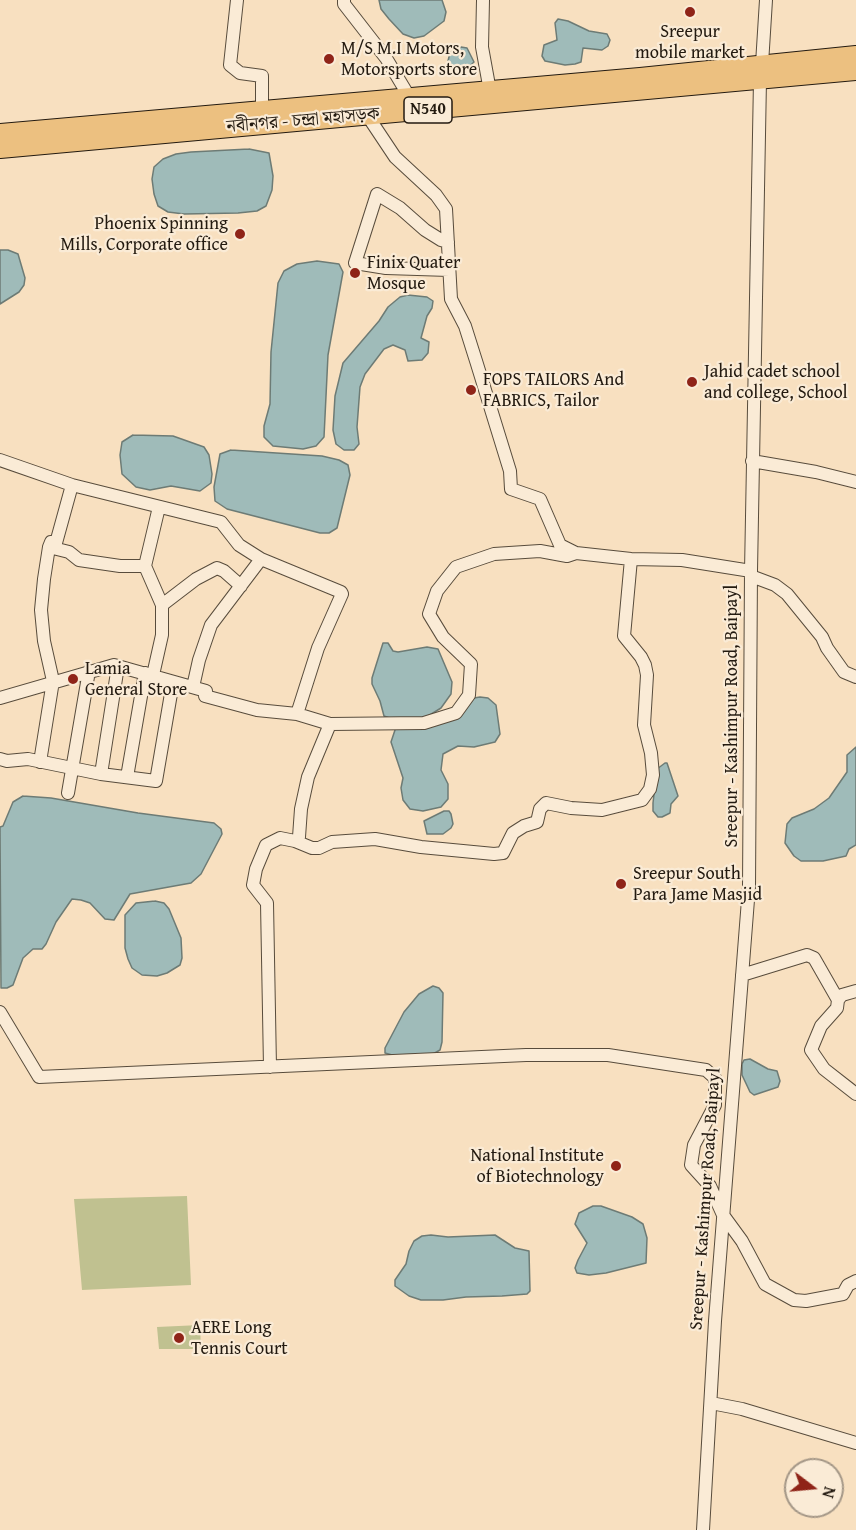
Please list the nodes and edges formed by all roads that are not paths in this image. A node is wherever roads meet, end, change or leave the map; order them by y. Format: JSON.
{"nodes":[{"id":1,"x":237,"y":0,"type":"edge"},
{"id":2,"x":344,"y":0,"type":"edge"},
{"id":3,"x":483,"y":0,"type":"edge"},
{"id":4,"x":766,"y":0,"type":"edge"},
{"id":5,"x":856,"y":55,"type":"edge"},
{"id":6,"x":856,"y":71,"type":"edge"},
{"id":7,"x":761,"y":72,"type":"junction"},
{"id":8,"x":490,"y":91,"type":"junction"},
{"id":9,"x":410,"y":98,"type":"junction"},
{"id":10,"x":262,"y":111,"type":"junction"},
{"id":11,"x":367,"y":116,"type":"junction"},
{"id":12,"x":0,"y":133,"type":"edge"},
{"id":13,"x":0,"y":149,"type":"edge"},
{"id":14,"x":448,"y":242,"type":"junction"},
{"id":15,"x":449,"y":270,"type":"junction"},
{"id":16,"x":0,"y":460,"type":"edge"},
{"id":17,"x":752,"y":461,"type":"junction"},
{"id":18,"x":856,"y":482,"type":"edge"},
{"id":19,"x":72,"y":485,"type":"junction"},
{"id":20,"x":159,"y":507,"type":"junction"},
{"id":21,"x":49,"y":547,"type":"junction"},
{"id":22,"x":576,"y":553,"type":"junction"},
{"id":23,"x":261,"y":559,"type":"junction"},
{"id":24,"x":631,"y":559,"type":"junction"},
{"id":25,"x":145,"y":566,"type":"junction"},
{"id":26,"x":751,"y":573,"type":"junction"},
{"id":27,"x":241,"y":586,"type":"junction"},
{"id":28,"x":162,"y":605,"type":"junction"},
{"id":29,"x":118,"y":666,"type":"junction"},
{"id":30,"x":89,"y":671,"type":"junction"},
{"id":31,"x":149,"y":674,"type":"junction"},
{"id":32,"x":856,"y":677,"type":"edge"},
{"id":33,"x":53,"y":681,"type":"junction"},
{"id":34,"x":173,"y":682,"type":"junction"},
{"id":35,"x":193,"y":687,"type":"junction"},
{"id":36,"x":0,"y":698,"type":"edge"},
{"id":37,"x":297,"y":714,"type":"junction"},
{"id":38,"x":330,"y":724,"type":"junction"},
{"id":39,"x":0,"y":759,"type":"edge"},
{"id":40,"x":40,"y":762,"type":"junction"},
{"id":41,"x":72,"y":769,"type":"junction"},
{"id":42,"x":101,"y":774,"type":"junction"},
{"id":43,"x":127,"y":777,"type":"junction"},
{"id":44,"x":68,"y":793,"type":"dead end"},
{"id":45,"x":295,"y":841,"type":"junction"},
{"id":46,"x":742,"y":975,"type":"junction"},
{"id":47,"x":856,"y":991,"type":"edge"},
{"id":48,"x":838,"y":1000,"type":"junction"},
{"id":49,"x":0,"y":1012,"type":"edge"},
{"id":50,"x":270,"y":1067,"type":"junction"},
{"id":51,"x":856,"y":1094,"type":"edge"},
{"id":52,"x":723,"y":1215,"type":"junction"},
{"id":53,"x":856,"y":1281,"type":"edge"},
{"id":54,"x":711,"y":1403,"type":"junction"},
{"id":55,"x":856,"y":1443,"type":"edge"},
{"id":56,"x":703,"y":1530,"type":"edge"}],
"edges":[{"from":1,"to":10,"type":"street"},
{"from":2,"to":9,"type":"street"},
{"from":3,"to":8,"type":"street"},
{"from":4,"to":7,"type":"street","name":"Sreepur - Kashimpur Road, Baipayl"},
{"from":5,"to":7,"type":"highway","name":"নবীনগর - চন্দ্রা মহাসড়ক","number":"N540"},
{"from":6,"to":7,"type":"highway","name":"নবীনগর - চন্দ্রা মহাসড়ক","number":"N540"},
{"from":7,"to":8,"type":"highway","name":"নবীনগর - চন্দ্রা মহাসড়ক","number":"N540"},
{"from":7,"to":11,"type":"highway","name":"নবীনগর - চন্দ্রা মহাসড়ক","number":"N540"},
{"from":7,"to":17,"type":"street","name":"Sreepur - Kashimpur Road, Baipayl"},
{"from":8,"to":9,"type":"highway","name":"নবীনগর - চন্দ্রা মহাসড়ক","number":"N540"},
{"from":9,"to":10,"type":"highway","name":"নবীনগর - চন্দ্রা মহাসড়ক","number":"N540"},
{"from":10,"to":12,"type":"highway","name":"নবীনগর - চন্দ্রা মহাসড়ক","number":"N540"},
{"from":11,"to":13,"type":"highway","name":"নবীনগর - চন্দ্রা মহাসড়ক","number":"N540"},
{"from":11,"to":14,"type":"street"},
{"from":14,"to":15,"type":"street"},
{"from":14,"to":15,"type":"street"},
{"from":15,"to":22,"type":"street"},
{"from":16,"to":19,"type":"street"},
{"from":17,"to":18,"type":"street"},
{"from":17,"to":26,"type":"street","name":"Sreepur - Kashimpur Road, Baipayl"},
{"from":19,"to":20,"type":"street"},
{"from":19,"to":21,"type":"street"},
{"from":20,"to":23,"type":"street"},
{"from":20,"to":25,"type":"street"},
{"from":21,"to":25,"type":"street"},
{"from":21,"to":33,"type":"street"},
{"from":22,"to":24,"type":"street"},
{"from":22,"to":38,"type":"street"},
{"from":23,"to":27,"type":"street"},
{"from":23,"to":37,"type":"street"},
{"from":24,"to":26,"type":"street"},
{"from":24,"to":45,"type":"street"},
{"from":25,"to":28,"type":"street"},
{"from":26,"to":32,"type":"street"},
{"from":26,"to":46,"type":"street","name":"Sreepur - Kashimpur Road, Baipayl"},
{"from":27,"to":28,"type":"street"},
{"from":27,"to":35,"type":"street"},
{"from":28,"to":31,"type":"street"},
{"from":29,"to":30,"type":"street"},
{"from":29,"to":31,"type":"street"},
{"from":29,"to":42,"type":"street"},
{"from":30,"to":33,"type":"street"},
{"from":30,"to":41,"type":"street"},
{"from":31,"to":34,"type":"street"},
{"from":31,"to":43,"type":"street"},
{"from":33,"to":36,"type":"street"},
{"from":33,"to":40,"type":"street"},
{"from":34,"to":35,"type":"street"},
{"from":34,"to":43,"type":"street"},
{"from":35,"to":37,"type":"street"},
{"from":37,"to":38,"type":"street"},
{"from":38,"to":45,"type":"street"},
{"from":39,"to":40,"type":"street"},
{"from":40,"to":41,"type":"street"},
{"from":41,"to":42,"type":"street"},
{"from":41,"to":44,"type":"street"},
{"from":42,"to":43,"type":"street"},
{"from":45,"to":50,"type":"street"},
{"from":46,"to":48,"type":"street"},
{"from":46,"to":52,"type":"street","name":"Sreepur - Kashimpur Road, Baipayl"},
{"from":47,"to":48,"type":"street"},
{"from":48,"to":51,"type":"street"},
{"from":49,"to":50,"type":"street"},
{"from":50,"to":52,"type":"street"},
{"from":52,"to":53,"type":"street"},
{"from":52,"to":54,"type":"street","name":"Sreepur - Kashimpur Road, Baipayl"},
{"from":54,"to":55,"type":"street"},
{"from":54,"to":56,"type":"street","name":"Sreepur - Kashimpur Road, Baipayl"}]}
